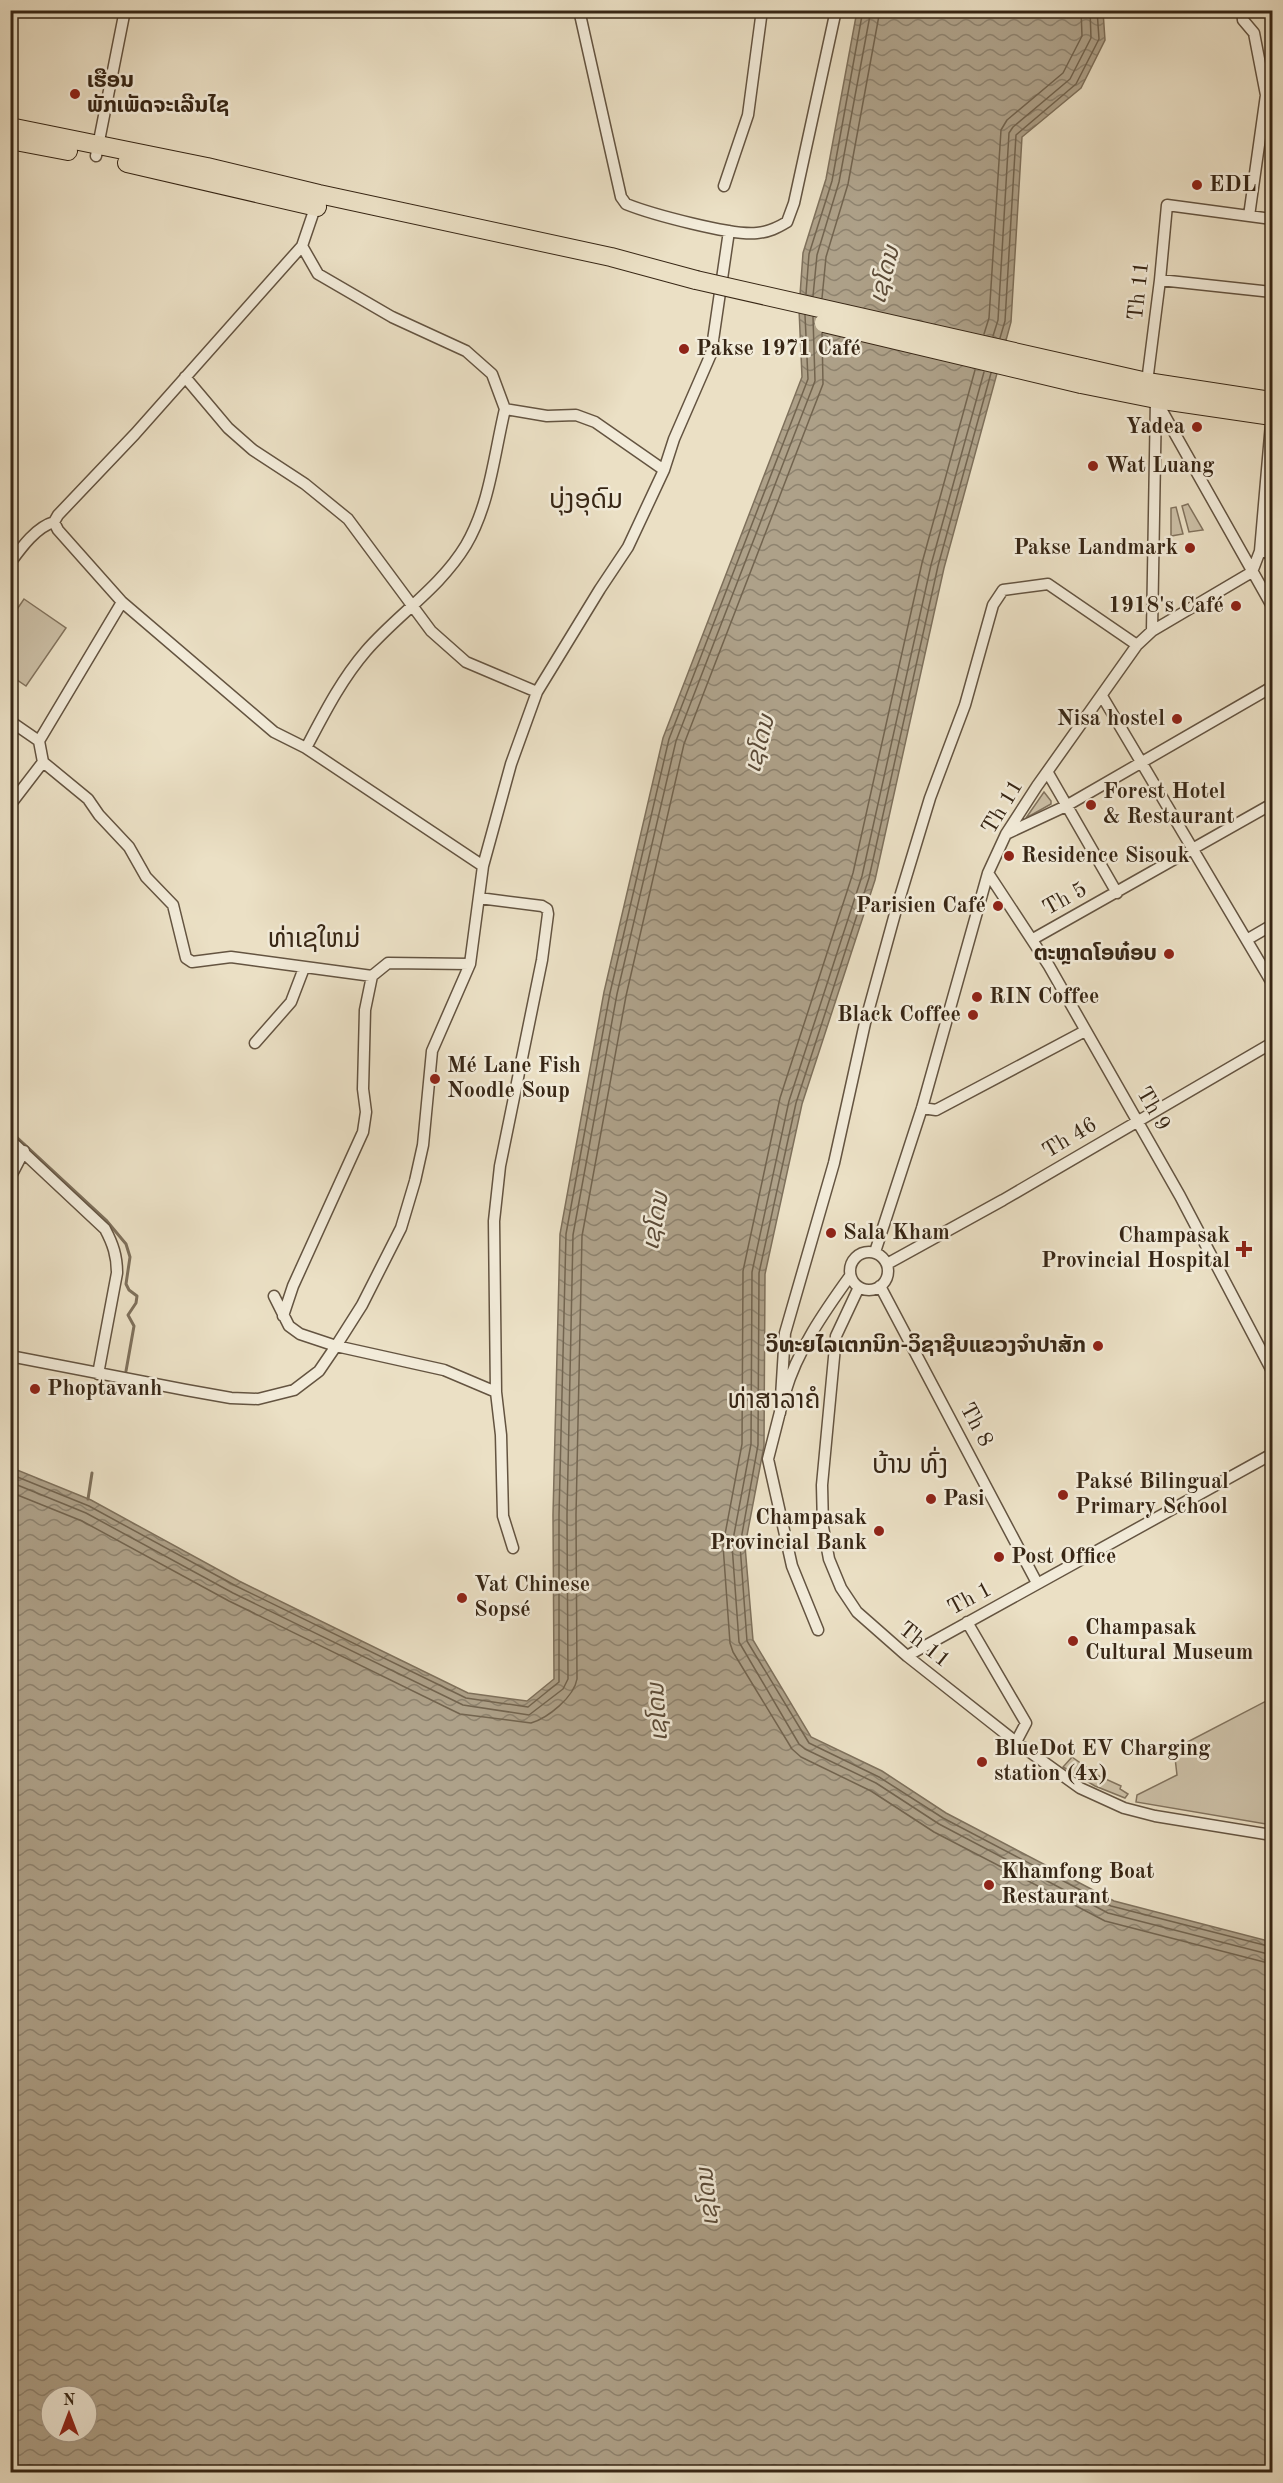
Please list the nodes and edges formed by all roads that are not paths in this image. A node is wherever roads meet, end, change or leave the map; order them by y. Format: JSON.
{"nodes":[{"id":1,"x":125,"y":10,"type":"edge"},
{"id":2,"x":579,"y":10,"type":"edge"},
{"id":3,"x":762,"y":10,"type":"edge"},
{"id":4,"x":836,"y":10,"type":"edge"},
{"id":5,"x":1242,"y":10,"type":"edge"},
{"id":6,"x":10,"y":127,"type":"edge"},
{"id":7,"x":10,"y":140,"type":"edge"},
{"id":8,"x":97,"y":150,"type":"junction"},
{"id":9,"x":724,"y":186,"type":"dead end"},
{"id":10,"x":318,"y":200,"type":"junction"},
{"id":11,"x":1249,"y":216,"type":"junction"},
{"id":12,"x":1272,"y":219,"type":"edge"},
{"id":13,"x":729,"y":231,"type":"junction"},
{"id":14,"x":302,"y":246,"type":"junction"},
{"id":15,"x":1161,"y":280,"type":"junction"},
{"id":16,"x":1272,"y":292,"type":"edge"},
{"id":17,"x":1083,"y":376,"type":"junction"},
{"id":18,"x":185,"y":377,"type":"junction"},
{"id":19,"x":1147,"y":382,"type":"junction"},
{"id":20,"x":1156,"y":399,"type":"junction"},
{"id":21,"x":505,"y":409,"type":"junction"},
{"id":22,"x":1272,"y":410,"type":"edge"},
{"id":23,"x":664,"y":470,"type":"junction"},
{"id":24,"x":54,"y":522,"type":"junction"},
{"id":25,"x":16,"y":546,"type":"edge"},
{"id":26,"x":1260,"y":551,"type":"junction"},
{"id":27,"x":1272,"y":553,"type":"edge"},
{"id":28,"x":10,"y":563,"type":"edge"},
{"id":29,"x":1252,"y":572,"type":"junction"},
{"id":30,"x":122,"y":602,"type":"junction"},
{"id":31,"x":414,"y":606,"type":"junction"},
{"id":32,"x":1272,"y":606,"type":"edge"},
{"id":33,"x":1152,"y":631,"type":"junction"},
{"id":34,"x":1137,"y":645,"type":"junction"},
{"id":35,"x":1272,"y":687,"type":"edge"},
{"id":36,"x":537,"y":692,"type":"junction"},
{"id":37,"x":1102,"y":696,"type":"junction"},
{"id":38,"x":10,"y":721,"type":"edge"},
{"id":39,"x":39,"y":741,"type":"junction"},
{"id":40,"x":306,"y":748,"type":"junction"},
{"id":41,"x":1140,"y":761,"type":"junction"},
{"id":42,"x":44,"y":762,"type":"junction"},
{"id":43,"x":1048,"y":773,"type":"junction"},
{"id":44,"x":1272,"y":804,"type":"edge"},
{"id":45,"x":10,"y":805,"type":"edge"},
{"id":46,"x":1066,"y":806,"type":"junction"},
{"id":47,"x":1006,"y":834,"type":"junction"},
{"id":48,"x":1194,"y":849,"type":"junction"},
{"id":49,"x":483,"y":866,"type":"junction"},
{"id":50,"x":988,"y":873,"type":"junction"},
{"id":51,"x":1117,"y":893,"type":"junction"},
{"id":52,"x":479,"y":898,"type":"junction"},
{"id":53,"x":1272,"y":925,"type":"edge"},
{"id":54,"x":1033,"y":939,"type":"junction"},
{"id":55,"x":1248,"y":939,"type":"junction"},
{"id":56,"x":470,"y":964,"type":"junction"},
{"id":57,"x":304,"y":968,"type":"junction"},
{"id":58,"x":372,"y":976,"type":"junction"},
{"id":59,"x":1272,"y":983,"type":"edge"},
{"id":60,"x":1084,"y":1031,"type":"junction"},
{"id":61,"x":255,"y":1043,"type":"dead end"},
{"id":62,"x":1272,"y":1043,"type":"edge"},
{"id":63,"x":922,"y":1108,"type":"junction"},
{"id":64,"x":1137,"y":1121,"type":"junction"},
{"id":65,"x":10,"y":1140,"type":"edge"},
{"id":66,"x":24,"y":1151,"type":"junction"},
{"id":67,"x":10,"y":1178,"type":"edge"},
{"id":68,"x":875,"y":1252,"type":"junction"},
{"id":69,"x":887,"y":1264,"type":"junction"},
{"id":70,"x":850,"y":1276,"type":"junction"},
{"id":71,"x":880,"y":1286,"type":"junction"},
{"id":72,"x":859,"y":1287,"type":"junction"},
{"id":73,"x":274,"y":1296,"type":"dead end"},
{"id":74,"x":283,"y":1316,"type":"junction"},
{"id":75,"x":336,"y":1346,"type":"junction"},
{"id":76,"x":10,"y":1356,"type":"edge"},
{"id":77,"x":1272,"y":1371,"type":"edge"},
{"id":78,"x":98,"y":1374,"type":"junction"},
{"id":79,"x":496,"y":1392,"type":"junction"},
{"id":80,"x":780,"y":1413,"type":"junction"},
{"id":81,"x":1272,"y":1454,"type":"edge"},
{"id":82,"x":513,"y":1548,"type":"dead end"},
{"id":83,"x":1037,"y":1583,"type":"junction"},
{"id":84,"x":967,"y":1622,"type":"junction"},
{"id":85,"x":818,"y":1630,"type":"dead end"},
{"id":86,"x":906,"y":1656,"type":"junction"},
{"id":87,"x":1017,"y":1742,"type":"junction"},
{"id":88,"x":1272,"y":1835,"type":"edge"}],
"edges":[{"from":1,"to":8,"type":"street"},
{"from":2,"to":13,"type":"street"},
{"from":3,"to":9,"type":"street"},
{"from":4,"to":13,"type":"street"},
{"from":5,"to":11,"type":"street"},
{"from":6,"to":8,"type":"highway"},
{"from":7,"to":8,"type":"highway"},
{"from":8,"to":10,"type":"highway"},
{"from":10,"to":14,"type":"street"},
{"from":10,"to":17,"type":"highway","bridge":true},
{"from":11,"to":12,"type":"street"},
{"from":11,"to":15,"type":"street","name":"Th 11"},
{"from":13,"to":23,"type":"street"},
{"from":14,"to":18,"type":"street"},
{"from":14,"to":21,"type":"street"},
{"from":15,"to":16,"type":"street"},
{"from":15,"to":19,"type":"street","name":"Th 11"},
{"from":17,"to":19,"type":"highway"},
{"from":17,"to":20,"type":"highway"},
{"from":18,"to":24,"type":"street"},
{"from":18,"to":31,"type":"street"},
{"from":19,"to":22,"type":"highway"},
{"from":20,"to":22,"type":"highway"},
{"from":20,"to":29,"type":"street"},
{"from":20,"to":33,"type":"street"},
{"from":21,"to":23,"type":"street"},
{"from":21,"to":31,"type":"street"},
{"from":22,"to":26,"type":"street"},
{"from":23,"to":36,"type":"street"},
{"from":24,"to":25,"type":"street"},
{"from":24,"to":30,"type":"street"},
{"from":25,"to":28,"type":"street"},
{"from":26,"to":27,"type":"street"},
{"from":26,"to":29,"type":"street"},
{"from":29,"to":32,"type":"street"},
{"from":29,"to":33,"type":"street","name":"Th 11"},
{"from":30,"to":39,"type":"street"},
{"from":30,"to":40,"type":"street"},
{"from":31,"to":36,"type":"street"},
{"from":31,"to":40,"type":"street"},
{"from":33,"to":34,"type":"street","name":"Th 11"},
{"from":34,"to":37,"type":"street","name":"Th 11"},
{"from":34,"to":80,"type":"street"},
{"from":35,"to":41,"type":"street"},
{"from":36,"to":49,"type":"street"},
{"from":37,"to":41,"type":"street"},
{"from":37,"to":43,"type":"street","name":"Th 11"},
{"from":38,"to":39,"type":"street"},
{"from":39,"to":42,"type":"street"},
{"from":40,"to":49,"type":"street"},
{"from":41,"to":46,"type":"street"},
{"from":41,"to":48,"type":"street"},
{"from":42,"to":45,"type":"street"},
{"from":42,"to":57,"type":"street"},
{"from":43,"to":46,"type":"street"},
{"from":43,"to":47,"type":"street","name":"Th 11"},
{"from":44,"to":48,"type":"street","name":"Th 5"},
{"from":46,"to":47,"type":"street"},
{"from":46,"to":51,"type":"street"},
{"from":47,"to":50,"type":"street","name":"Th 11"},
{"from":48,"to":51,"type":"street","name":"Th 5"},
{"from":48,"to":55,"type":"street"},
{"from":49,"to":52,"type":"street"},
{"from":50,"to":54,"type":"street","name":"Th 9"},
{"from":50,"to":63,"type":"street","name":"Th 11"},
{"from":51,"to":54,"type":"street","name":"Th 5"},
{"from":52,"to":56,"type":"street"},
{"from":52,"to":79,"type":"street"},
{"from":53,"to":55,"type":"street"},
{"from":54,"to":60,"type":"street","name":"Th 9"},
{"from":55,"to":59,"type":"street"},
{"from":56,"to":58,"type":"street"},
{"from":56,"to":75,"type":"street"},
{"from":57,"to":58,"type":"street"},
{"from":57,"to":61,"type":"street"},
{"from":58,"to":74,"type":"street"},
{"from":60,"to":63,"type":"street"},
{"from":60,"to":64,"type":"street","name":"Th 9"},
{"from":62,"to":64,"type":"street","name":"Th 46"},
{"from":63,"to":68,"type":"street","name":"Th 11"},
{"from":64,"to":69,"type":"street","name":"Th 46"},
{"from":64,"to":77,"type":"street","name":"Th 9"},
{"from":65,"to":66,"type":"street"},
{"from":66,"to":67,"type":"street"},
{"from":66,"to":78,"type":"street"},
{"from":68,"to":69,"type":"street"},
{"from":68,"to":70,"type":"street"},
{"from":69,"to":71,"type":"street"},
{"from":70,"to":72,"type":"street"},
{"from":70,"to":80,"type":"street"},
{"from":71,"to":72,"type":"street"},
{"from":71,"to":83,"type":"street","name":"Th 8"},
{"from":72,"to":86,"type":"street","name":"Th 11"},
{"from":73,"to":74,"type":"street"},
{"from":74,"to":75,"type":"street"},
{"from":75,"to":78,"type":"street"},
{"from":75,"to":79,"type":"street"},
{"from":76,"to":78,"type":"street"},
{"from":79,"to":82,"type":"street"},
{"from":80,"to":85,"type":"street"},
{"from":81,"to":83,"type":"street","name":"Th 1"},
{"from":83,"to":84,"type":"street","name":"Th 1"},
{"from":84,"to":86,"type":"street","name":"Th 1"},
{"from":84,"to":87,"type":"street"},
{"from":86,"to":87,"type":"street","name":"Th 11"},
{"from":87,"to":88,"type":"street","name":"Th 11"}]}
